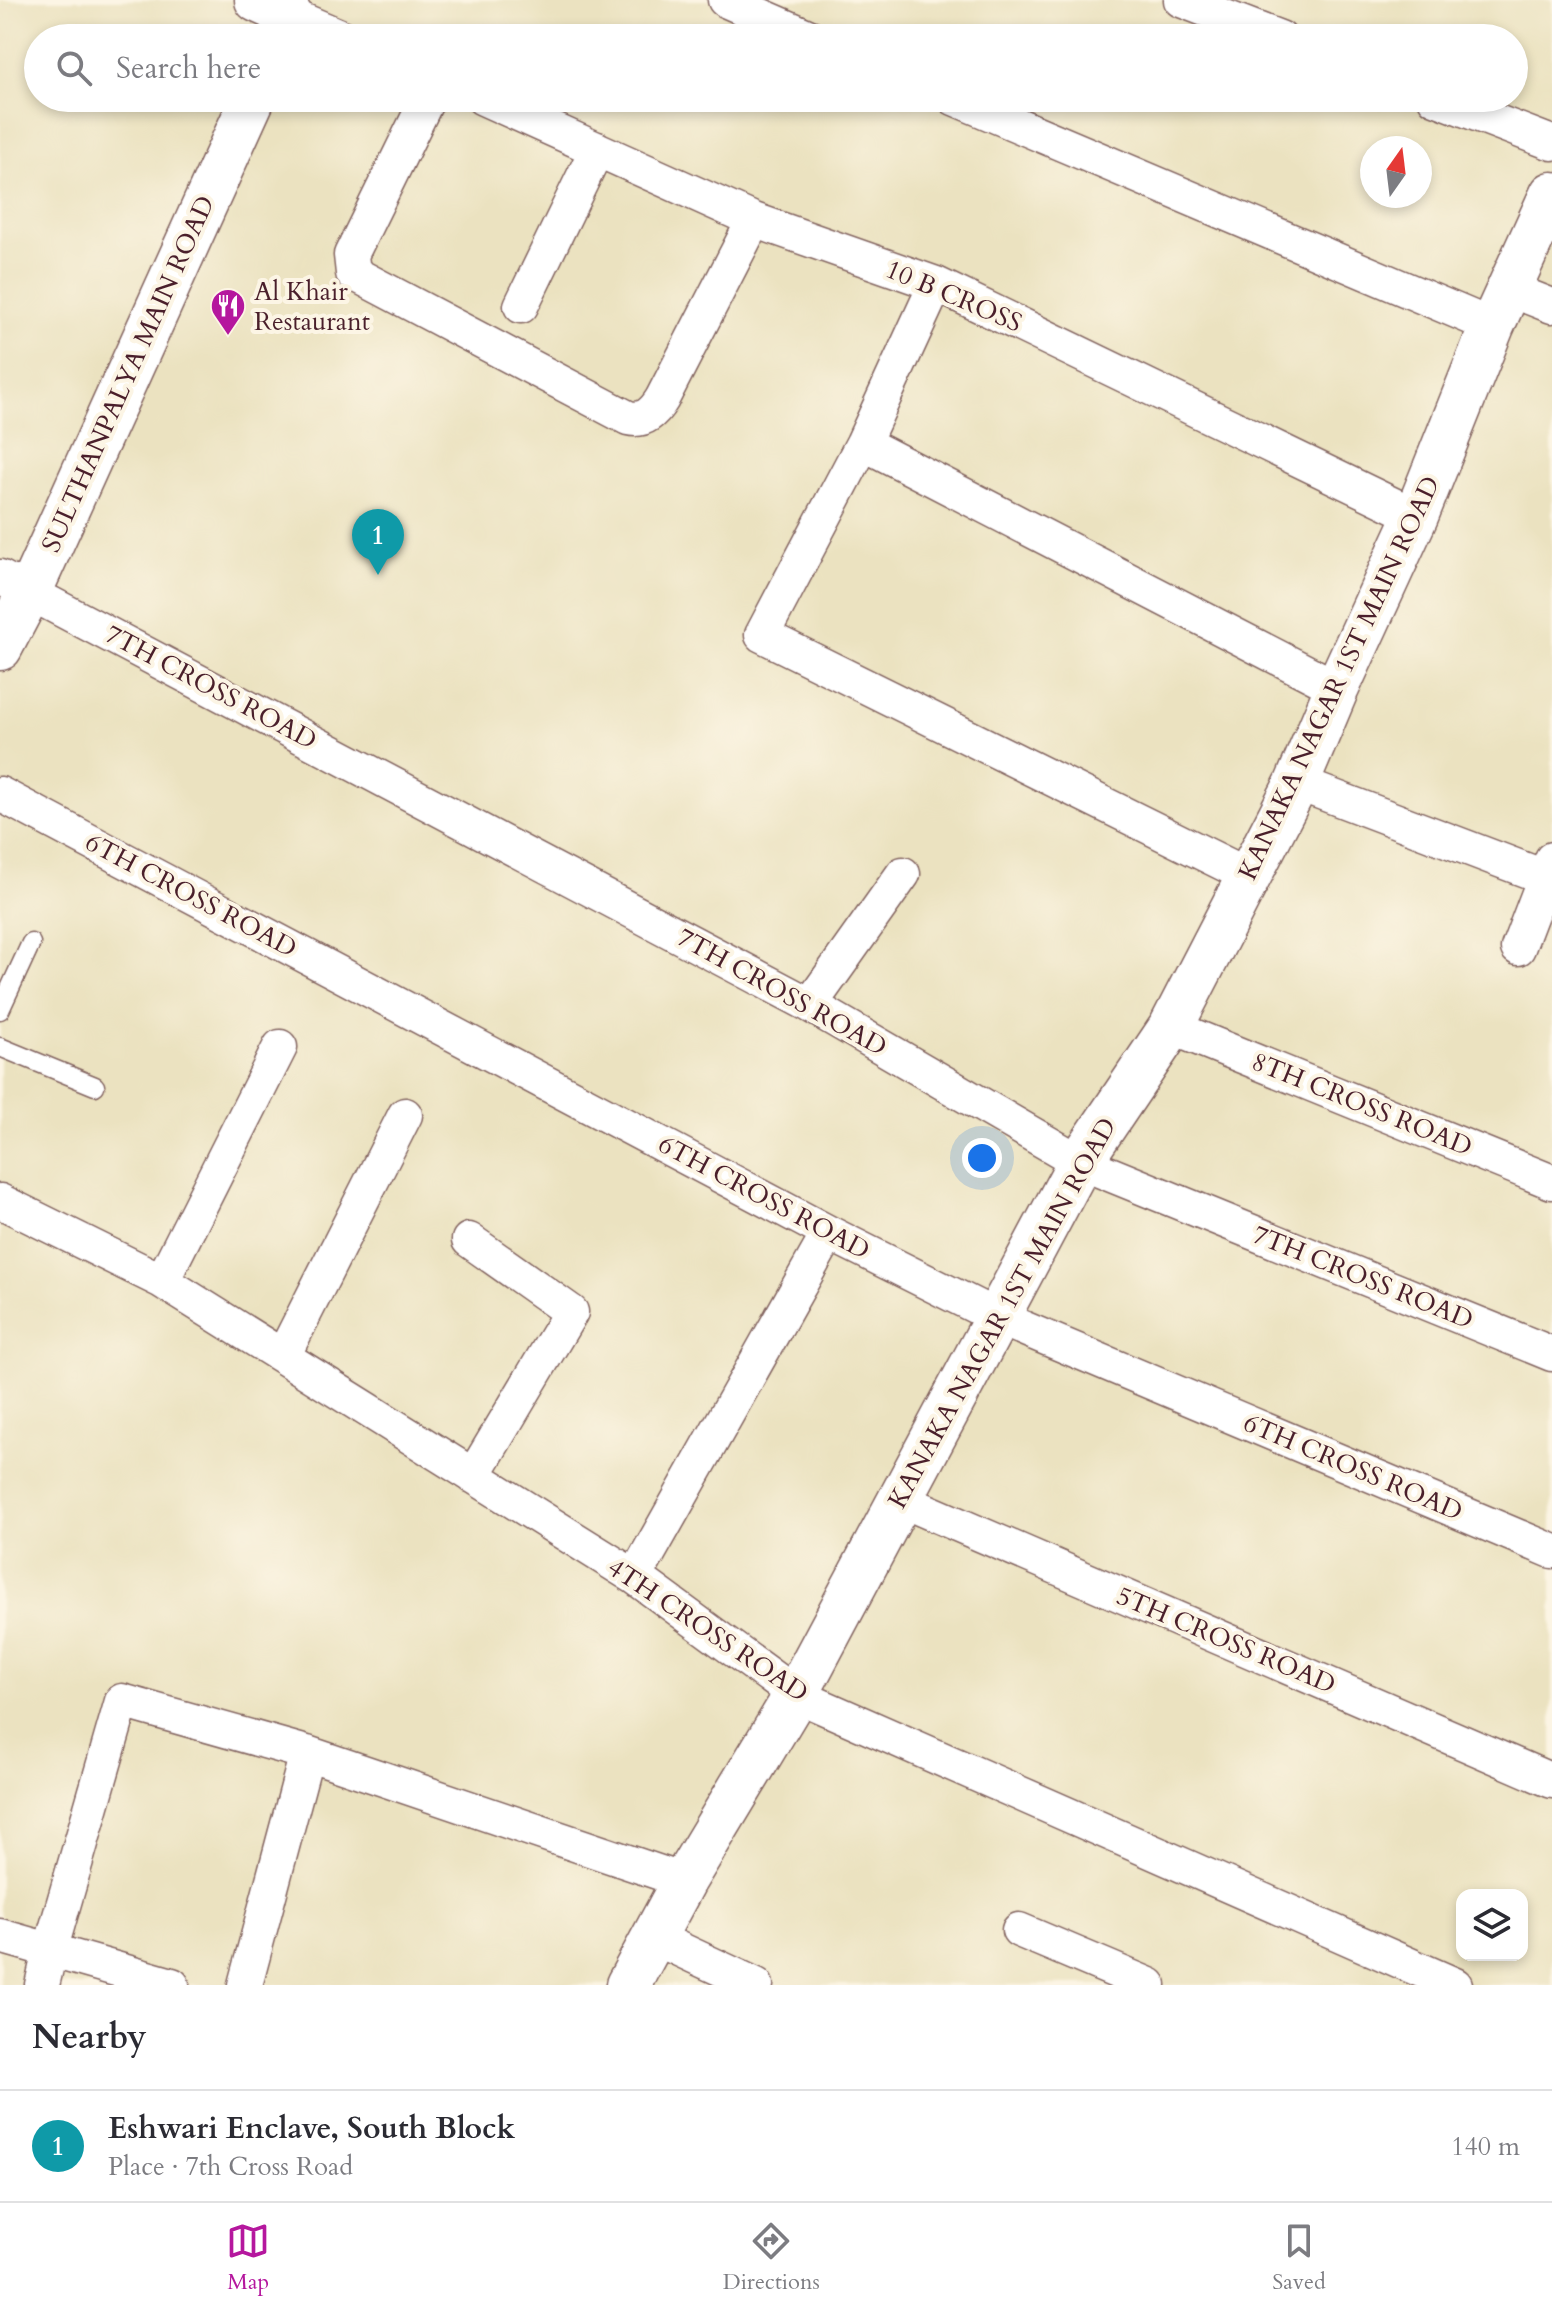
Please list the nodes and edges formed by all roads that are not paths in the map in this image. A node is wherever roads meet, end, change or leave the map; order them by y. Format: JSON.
{"nodes":[{"id":1,"x":725,"y":0,"type":"edge"},
{"id":2,"x":1181,"y":0,"type":"edge"},
{"id":3,"x":276,"y":18,"type":"edge"},
{"id":4,"x":296,"y":24,"type":"edge"},
{"id":5,"x":780,"y":24,"type":"edge"},
{"id":6,"x":1244,"y":24,"type":"edge"},
{"id":7,"x":246,"y":112,"type":"edge"},
{"id":8,"x":421,"y":112,"type":"edge"},
{"id":9,"x":514,"y":112,"type":"edge"},
{"id":10,"x":990,"y":112,"type":"edge"},
{"id":11,"x":1471,"y":112,"type":"edge"},
{"id":12,"x":1552,"y":143,"type":"edge"},
{"id":13,"x":597,"y":149,"type":"junction"},
{"id":14,"x":1552,"y":194,"type":"edge"},
{"id":15,"x":754,"y":220,"type":"junction"},
{"id":16,"x":936,"y":284,"type":"junction"},
{"id":17,"x":521,"y":306,"type":"dead end"},
{"id":18,"x":1552,"y":306,"type":"edge"},
{"id":19,"x":1500,"y":308,"type":"junction"},
{"id":20,"x":863,"y":443,"type":"junction"},
{"id":21,"x":1416,"y":516,"type":"junction"},
{"id":22,"x":15,"y":584,"type":"edge"},
{"id":23,"x":0,"y":648,"type":"edge"},
{"id":24,"x":1337,"y":688,"type":"junction"},
{"id":25,"x":1297,"y":783,"type":"junction"},
{"id":26,"x":0,"y":794,"type":"edge"},
{"id":27,"x":1549,"y":872,"type":"edge"},
{"id":28,"x":903,"y":874,"type":"dead end"},
{"id":29,"x":1249,"y":876,"type":"junction"},
{"id":30,"x":31,"y":943,"type":"dead end"},
{"id":31,"x":1518,"y":948,"type":"dead end"},
{"id":32,"x":810,"y":1005,"type":"junction"},
{"id":33,"x":0,"y":1010,"type":"edge"},
{"id":34,"x":1171,"y":1027,"type":"junction"},
{"id":35,"x":0,"y":1047,"type":"edge"},
{"id":36,"x":280,"y":1047,"type":"dead end"},
{"id":37,"x":95,"y":1086,"type":"dead end"},
{"id":38,"x":405,"y":1115,"type":"dead end"},
{"id":39,"x":1080,"y":1162,"type":"junction"},
{"id":40,"x":1552,"y":1182,"type":"edge"},
{"id":41,"x":0,"y":1201,"type":"edge"},
{"id":42,"x":829,"y":1233,"type":"junction"},
{"id":43,"x":469,"y":1240,"type":"dead end"},
{"id":44,"x":162,"y":1281,"type":"junction"},
{"id":45,"x":999,"y":1318,"type":"junction"},
{"id":46,"x":1552,"y":1354,"type":"edge"},
{"id":47,"x":283,"y":1356,"type":"junction"},
{"id":48,"x":473,"y":1476,"type":"junction"},
{"id":49,"x":899,"y":1499,"type":"junction"},
{"id":50,"x":1552,"y":1551,"type":"edge"},
{"id":51,"x":635,"y":1577,"type":"junction"},
{"id":52,"x":796,"y":1695,"type":"junction"},
{"id":53,"x":307,"y":1753,"type":"junction"},
{"id":54,"x":1552,"y":1781,"type":"edge"},
{"id":55,"x":684,"y":1881,"type":"junction"},
{"id":56,"x":1019,"y":1930,"type":"dead end"},
{"id":57,"x":0,"y":1936,"type":"edge"},
{"id":58,"x":653,"y":1937,"type":"junction"},
{"id":59,"x":50,"y":1951,"type":"junction"},
{"id":60,"x":42,"y":1985,"type":"edge"},
{"id":61,"x":172,"y":1985,"type":"edge"},
{"id":62,"x":245,"y":1985,"type":"edge"},
{"id":63,"x":628,"y":1985,"type":"edge"},
{"id":64,"x":756,"y":1985,"type":"edge"},
{"id":65,"x":1149,"y":1985,"type":"edge"},
{"id":66,"x":1455,"y":1985,"type":"edge"}],
"edges":[{"from":1,"to":5,"type":"street"},
{"from":2,"to":6,"type":"street"},
{"from":3,"to":4,"type":"street"},
{"from":7,"to":22,"type":"street","name":"SULTHANPALYA MAIN ROAD"},
{"from":8,"to":15,"type":"street"},
{"from":9,"to":13,"type":"street","name":"10 B CROSS"},
{"from":10,"to":19,"type":"street"},
{"from":11,"to":12,"type":"street"},
{"from":13,"to":15,"type":"street","name":"10 B CROSS"},
{"from":13,"to":17,"type":"street"},
{"from":14,"to":19,"type":"street","name":"KANAKA NAGAR 1ST MAIN ROAD"},
{"from":15,"to":16,"type":"street","name":"10 B CROSS"},
{"from":16,"to":20,"type":"street"},
{"from":16,"to":21,"type":"street","name":"10 B CROSS"},
{"from":18,"to":19,"type":"street"},
{"from":19,"to":21,"type":"street","name":"KANAKA NAGAR 1ST MAIN ROAD"},
{"from":20,"to":24,"type":"street"},
{"from":20,"to":29,"type":"street"},
{"from":21,"to":24,"type":"street","name":"KANAKA NAGAR 1ST MAIN ROAD"},
{"from":22,"to":23,"type":"street","name":"SULTHANPALYA MAIN ROAD"},
{"from":22,"to":32,"type":"street","name":"7TH CROSS ROAD"},
{"from":24,"to":25,"type":"street","name":"KANAKA NAGAR 1ST MAIN ROAD"},
{"from":25,"to":27,"type":"street"},
{"from":25,"to":29,"type":"street","name":"KANAKA NAGAR 1ST MAIN ROAD"},
{"from":26,"to":42,"type":"street","name":"6TH CROSS ROAD"},
{"from":27,"to":31,"type":"street"},
{"from":28,"to":32,"type":"street"},
{"from":29,"to":34,"type":"street","name":"KANAKA NAGAR 1ST MAIN ROAD"},
{"from":30,"to":33,"type":"lane"},
{"from":32,"to":39,"type":"street","name":"7TH CROSS ROAD"},
{"from":34,"to":39,"type":"street","name":"KANAKA NAGAR 1ST MAIN ROAD"},
{"from":34,"to":40,"type":"street","name":"8TH CROSS ROAD"},
{"from":35,"to":37,"type":"lane"},
{"from":36,"to":44,"type":"street"},
{"from":38,"to":47,"type":"street"},
{"from":39,"to":45,"type":"street","name":"KANAKA NAGAR 1ST MAIN ROAD"},
{"from":39,"to":46,"type":"street","name":"7TH CROSS ROAD"},
{"from":41,"to":44,"type":"street","name":"4TH CROSS ROAD"},
{"from":42,"to":45,"type":"street","name":"6TH CROSS ROAD"},
{"from":42,"to":51,"type":"street"},
{"from":43,"to":48,"type":"street"},
{"from":44,"to":47,"type":"street","name":"4TH CROSS ROAD"},
{"from":45,"to":49,"type":"street","name":"KANAKA NAGAR 1ST MAIN ROAD"},
{"from":45,"to":50,"type":"street","name":"6TH CROSS ROAD"},
{"from":47,"to":48,"type":"street","name":"4TH CROSS ROAD"},
{"from":48,"to":51,"type":"street","name":"4TH CROSS ROAD"},
{"from":49,"to":52,"type":"street","name":"KANAKA NAGAR 1ST MAIN ROAD"},
{"from":49,"to":54,"type":"street","name":"5TH CROSS ROAD"},
{"from":51,"to":52,"type":"street","name":"4TH CROSS ROAD"},
{"from":52,"to":55,"type":"street","name":"KANAKA NAGAR 1ST MAIN ROAD"},
{"from":52,"to":66,"type":"street","name":"4TH CROSS ROAD"},
{"from":53,"to":55,"type":"street"},
{"from":53,"to":59,"type":"street"},
{"from":53,"to":62,"type":"street"},
{"from":55,"to":58,"type":"street","name":"KANAKA NAGAR 1ST MAIN ROAD"},
{"from":56,"to":65,"type":"street"},
{"from":57,"to":59,"type":"street"},
{"from":58,"to":63,"type":"street","name":"KANAKA NAGAR 1ST MAIN ROAD"},
{"from":58,"to":64,"type":"street"},
{"from":59,"to":60,"type":"street"},
{"from":59,"to":61,"type":"street"}]}
